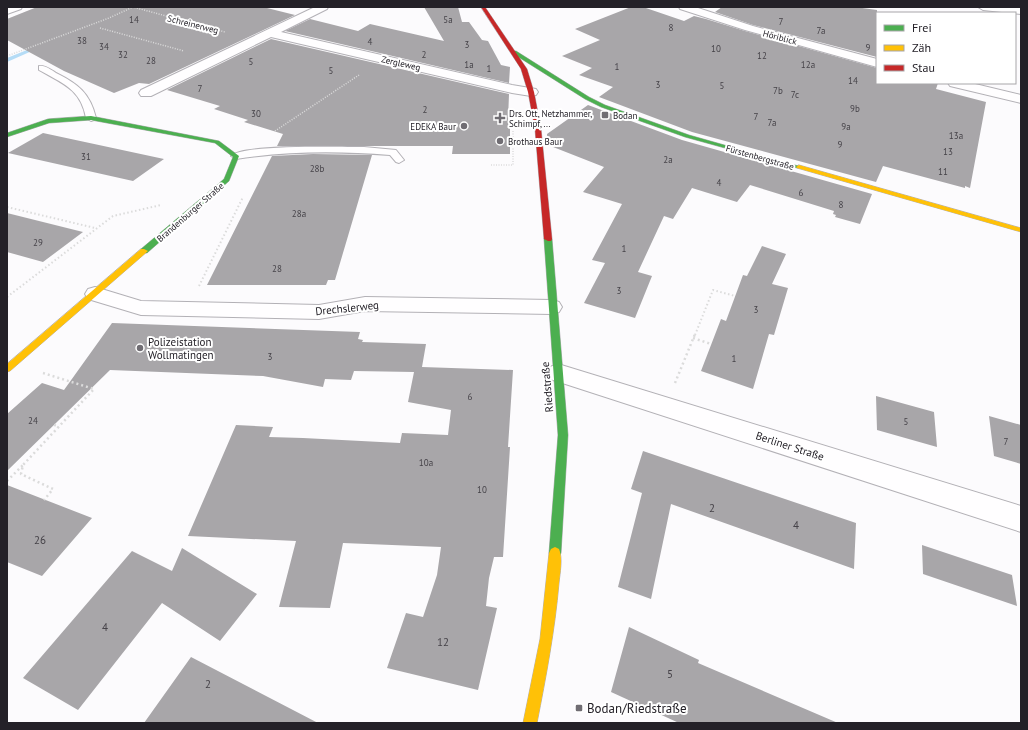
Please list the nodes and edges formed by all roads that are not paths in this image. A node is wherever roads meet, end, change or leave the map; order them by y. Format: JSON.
{"nodes":[{"id":1,"x":17,"y":7,"type":"edge"},
{"id":2,"x":322,"y":7,"type":"edge"},
{"id":3,"x":483,"y":7,"type":"edge"},
{"id":4,"x":684,"y":7,"type":"edge"},
{"id":5,"x":983,"y":7,"type":"edge"},
{"id":6,"x":291,"y":9,"type":"dead end"},
{"id":7,"x":7,"y":11,"type":"edge"},
{"id":8,"x":1021,"y":11,"type":"edge"},
{"id":9,"x":310,"y":13,"type":"junction"},
{"id":10,"x":270,"y":32,"type":"junction"},
{"id":11,"x":514,"y":51,"type":"junction"},
{"id":12,"x":876,"y":63,"type":"edge"},
{"id":13,"x":42,"y":68,"type":"dead end"},
{"id":14,"x":960,"y":84,"type":"edge"},
{"id":15,"x":531,"y":92,"type":"junction"},
{"id":16,"x":146,"y":93,"type":"dead end"},
{"id":17,"x":1021,"y":99,"type":"edge"},
{"id":18,"x":91,"y":118,"type":"junction"},
{"id":19,"x":7,"y":135,"type":"edge"},
{"id":20,"x":236,"y":156,"type":"junction"},
{"id":21,"x":399,"y":160,"type":"dead end"},
{"id":22,"x":1021,"y":230,"type":"edge"},
{"id":23,"x":95,"y":294,"type":"junction"},
{"id":24,"x":552,"y":307,"type":"junction"},
{"id":25,"x":10,"y":366,"type":"edge"},
{"id":26,"x":558,"y":373,"type":"junction"},
{"id":27,"x":1021,"y":519,"type":"edge"},
{"id":28,"x":530,"y":723,"type":"edge"}],
"edges":[{"from":1,"to":7,"type":"street"},
{"from":2,"to":9,"type":"street"},
{"from":3,"to":11,"type":"street"},
{"from":4,"to":12,"type":"street","name":"Höriblick"},
{"from":5,"to":8,"type":"street"},
{"from":6,"to":9,"type":"street"},
{"from":9,"to":10,"type":"street"},
{"from":10,"to":15,"type":"street","name":"Zergleweg"},
{"from":10,"to":16,"type":"street"},
{"from":11,"to":15,"type":"street","name":"Riedstraße"},
{"from":11,"to":22,"type":"street","name":"Fürstenbergstraße"},
{"from":13,"to":18,"type":"lane"},
{"from":14,"to":17,"type":"street"},
{"from":15,"to":24,"type":"street","name":"Riedstraße"},
{"from":18,"to":19,"type":"street"},
{"from":18,"to":20,"type":"street"},
{"from":20,"to":21,"type":"lane"},
{"from":20,"to":23,"type":"street","name":"Brandenburger Straße"},
{"from":23,"to":24,"type":"street","name":"Drechslerweg"},
{"from":23,"to":25,"type":"street","name":"Brandenburger Straße"},
{"from":24,"to":26,"type":"street","name":"Riedstraße"},
{"from":26,"to":27,"type":"street","name":"Berliner Straße"},
{"from":26,"to":28,"type":"street","name":"Riedstraße"}]}
